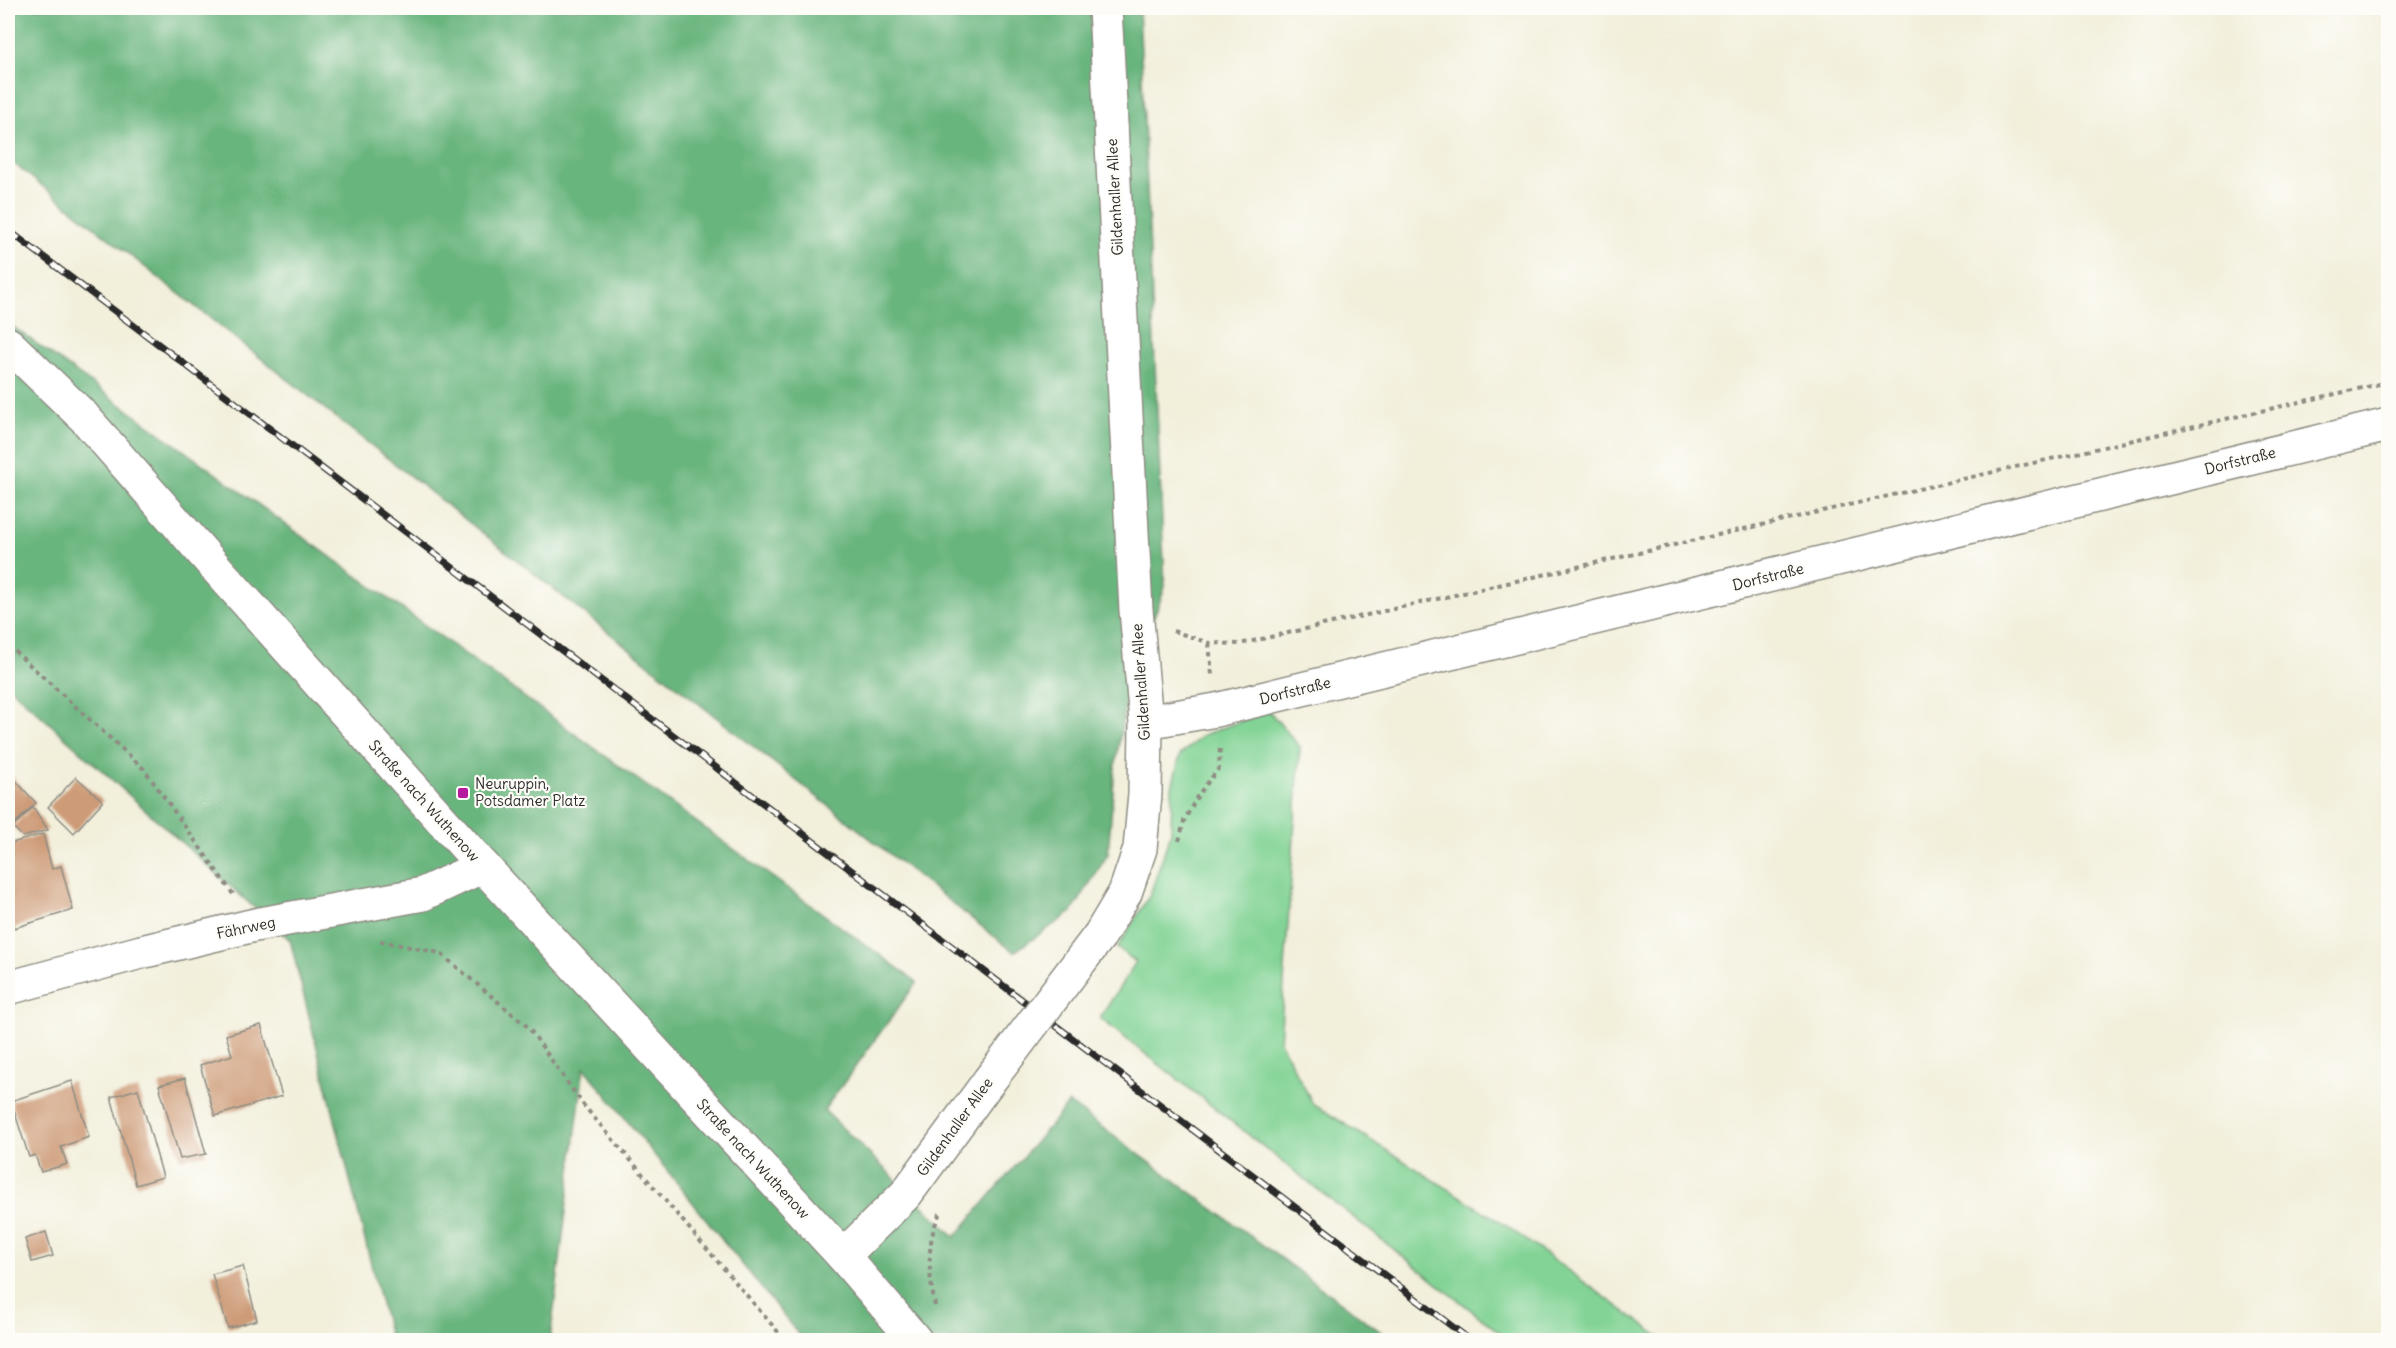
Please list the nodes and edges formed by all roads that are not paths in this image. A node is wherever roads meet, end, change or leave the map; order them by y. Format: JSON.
{"nodes":[{"id":1,"x":1105,"y":8,"type":"edge"},
{"id":2,"x":8,"y":344,"type":"edge"},
{"id":3,"x":2388,"y":425,"type":"edge"},
{"id":4,"x":1146,"y":722,"type":"junction"},
{"id":5,"x":483,"y":866,"type":"junction"},
{"id":6,"x":8,"y":988,"type":"edge"},
{"id":7,"x":843,"y":1256,"type":"junction"},
{"id":8,"x":914,"y":1339,"type":"edge"}],
"edges":[{"from":1,"to":4,"type":"street","name":"Gildenhaller Allee"},
{"from":2,"to":5,"type":"street","name":"Straße nach Wuthenow"},
{"from":3,"to":4,"type":"street","name":"Dorfstraße"},
{"from":4,"to":7,"type":"street","name":"Gildenhaller Allee","bridge":true},
{"from":5,"to":6,"type":"street","name":"Fährweg"},
{"from":5,"to":7,"type":"street","name":"Straße nach Wuthenow"},
{"from":7,"to":8,"type":"street","name":"Straße nach Wuthenow"}]}
